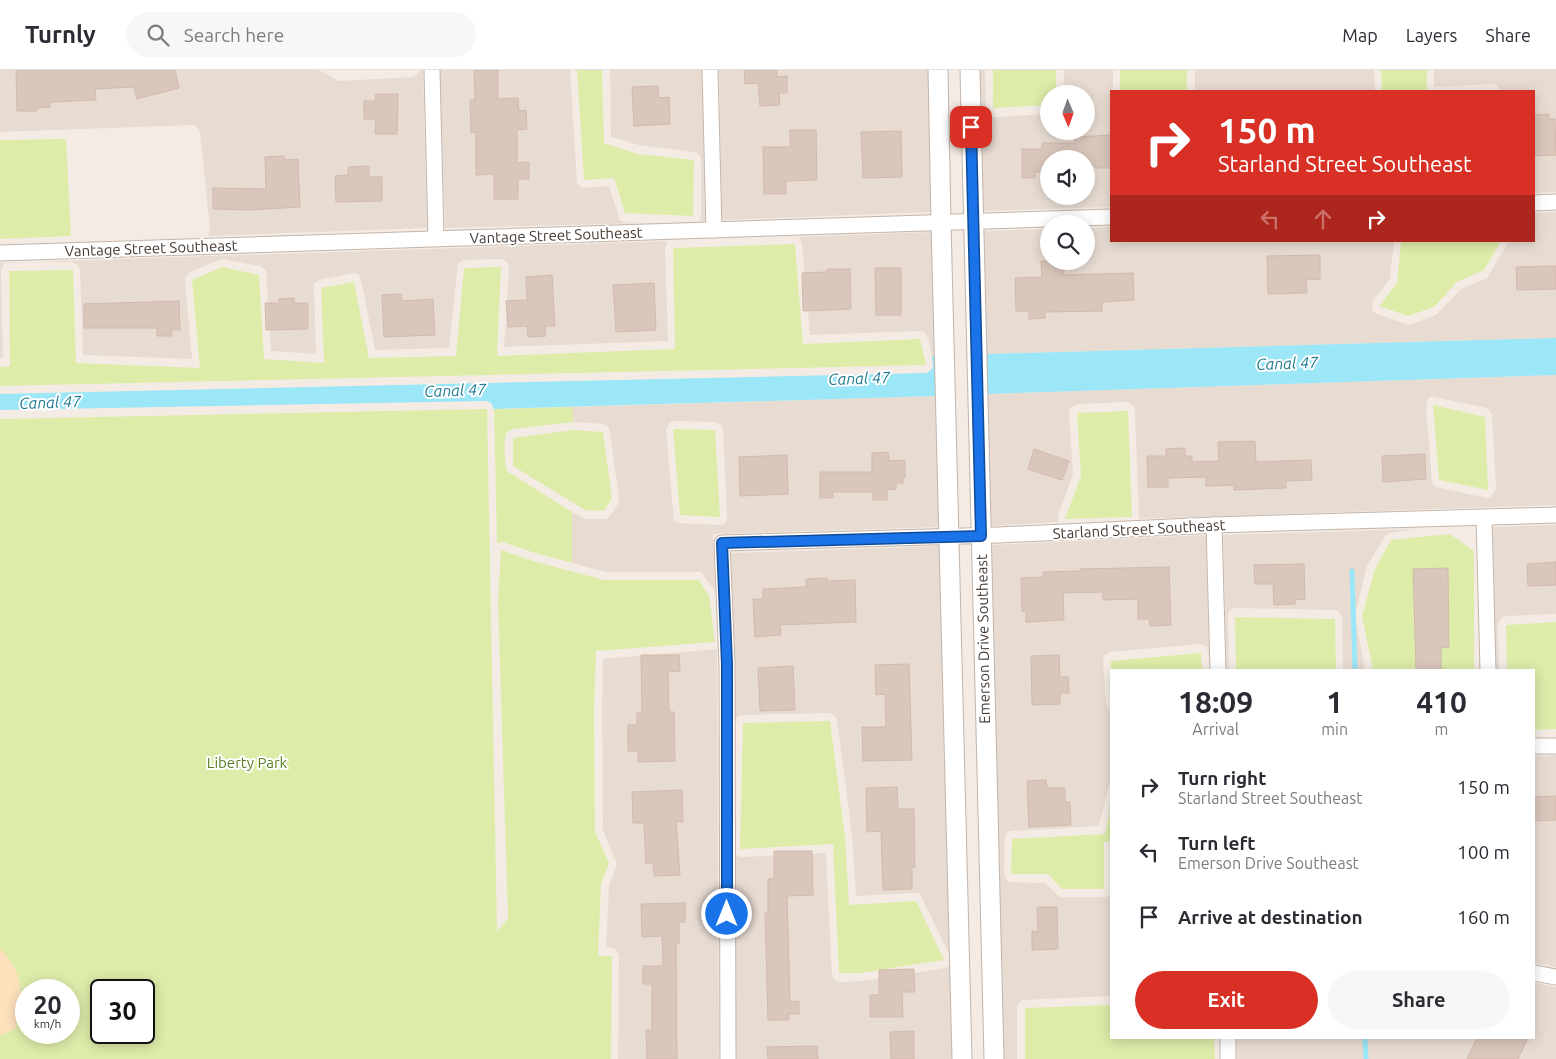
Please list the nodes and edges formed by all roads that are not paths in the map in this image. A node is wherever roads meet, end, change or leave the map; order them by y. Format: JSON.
{"nodes":[{"id":1,"x":432,"y":70,"type":"edge"},
{"id":2,"x":710,"y":70,"type":"edge"},
{"id":3,"x":938,"y":70,"type":"edge"},
{"id":4,"x":970,"y":70,"type":"edge"},
{"id":5,"x":1556,"y":202,"type":"edge"},
{"id":6,"x":1535,"y":203,"type":"edge"},
{"id":7,"x":1110,"y":217,"type":"edge"},
{"id":8,"x":941,"y":222,"type":"junction"},
{"id":9,"x":972,"y":222,"type":"junction"},
{"id":10,"x":714,"y":230,"type":"junction"},
{"id":11,"x":436,"y":238,"type":"junction"},
{"id":12,"x":0,"y":253,"type":"edge"},
{"id":13,"x":1556,"y":515,"type":"edge"},
{"id":14,"x":1484,"y":517,"type":"junction"},
{"id":15,"x":1214,"y":525,"type":"junction"},
{"id":16,"x":949,"y":536,"type":"junction"},
{"id":17,"x":981,"y":536,"type":"junction"},
{"id":18,"x":1218,"y":669,"type":"edge"},
{"id":19,"x":1488,"y":669,"type":"edge"},
{"id":20,"x":1535,"y":746,"type":"edge"},
{"id":21,"x":1556,"y":746,"type":"edge"},
{"id":22,"x":1535,"y":973,"type":"edge"},
{"id":23,"x":1556,"y":977,"type":"edge"},
{"id":24,"x":1228,"y":1039,"type":"edge"},
{"id":25,"x":728,"y":1059,"type":"edge"},
{"id":26,"x":962,"y":1059,"type":"edge"},
{"id":27,"x":994,"y":1059,"type":"edge"},
{"id":28,"x":1228,"y":1059,"type":"edge"}],
"edges":[{"from":1,"to":11,"type":"street"},
{"from":2,"to":10,"type":"street"},
{"from":3,"to":8,"type":"street","name":"Emerson Drive Southeast"},
{"from":4,"to":9,"type":"street","name":"Emerson Drive Southeast"},
{"from":5,"to":6,"type":"street"},
{"from":7,"to":9,"type":"street","name":"Vantage Street Southeast"},
{"from":8,"to":9,"type":"street","name":"Vantage Street Southeast"},
{"from":8,"to":10,"type":"street","name":"Vantage Street Southeast"},
{"from":8,"to":16,"type":"street","name":"Emerson Drive Southeast"},
{"from":9,"to":17,"type":"street","name":"Emerson Drive Southeast"},
{"from":10,"to":11,"type":"street","name":"Vantage Street Southeast"},
{"from":11,"to":12,"type":"street","name":"Vantage Street Southeast"},
{"from":13,"to":14,"type":"street","name":"Starland Street Southeast"},
{"from":14,"to":15,"type":"street","name":"Starland Street Southeast"},
{"from":14,"to":19,"type":"street"},
{"from":15,"to":17,"type":"street","name":"Starland Street Southeast"},
{"from":15,"to":18,"type":"street"},
{"from":16,"to":17,"type":"street","name":"Starland Street Southeast"},
{"from":16,"to":25,"type":"street","name":"Starland Street Southeast"},
{"from":16,"to":26,"type":"street","name":"Emerson Drive Southeast"},
{"from":17,"to":27,"type":"street","name":"Emerson Drive Southeast"},
{"from":20,"to":21,"type":"street"},
{"from":22,"to":23,"type":"street"},
{"from":24,"to":28,"type":"street"}]}
